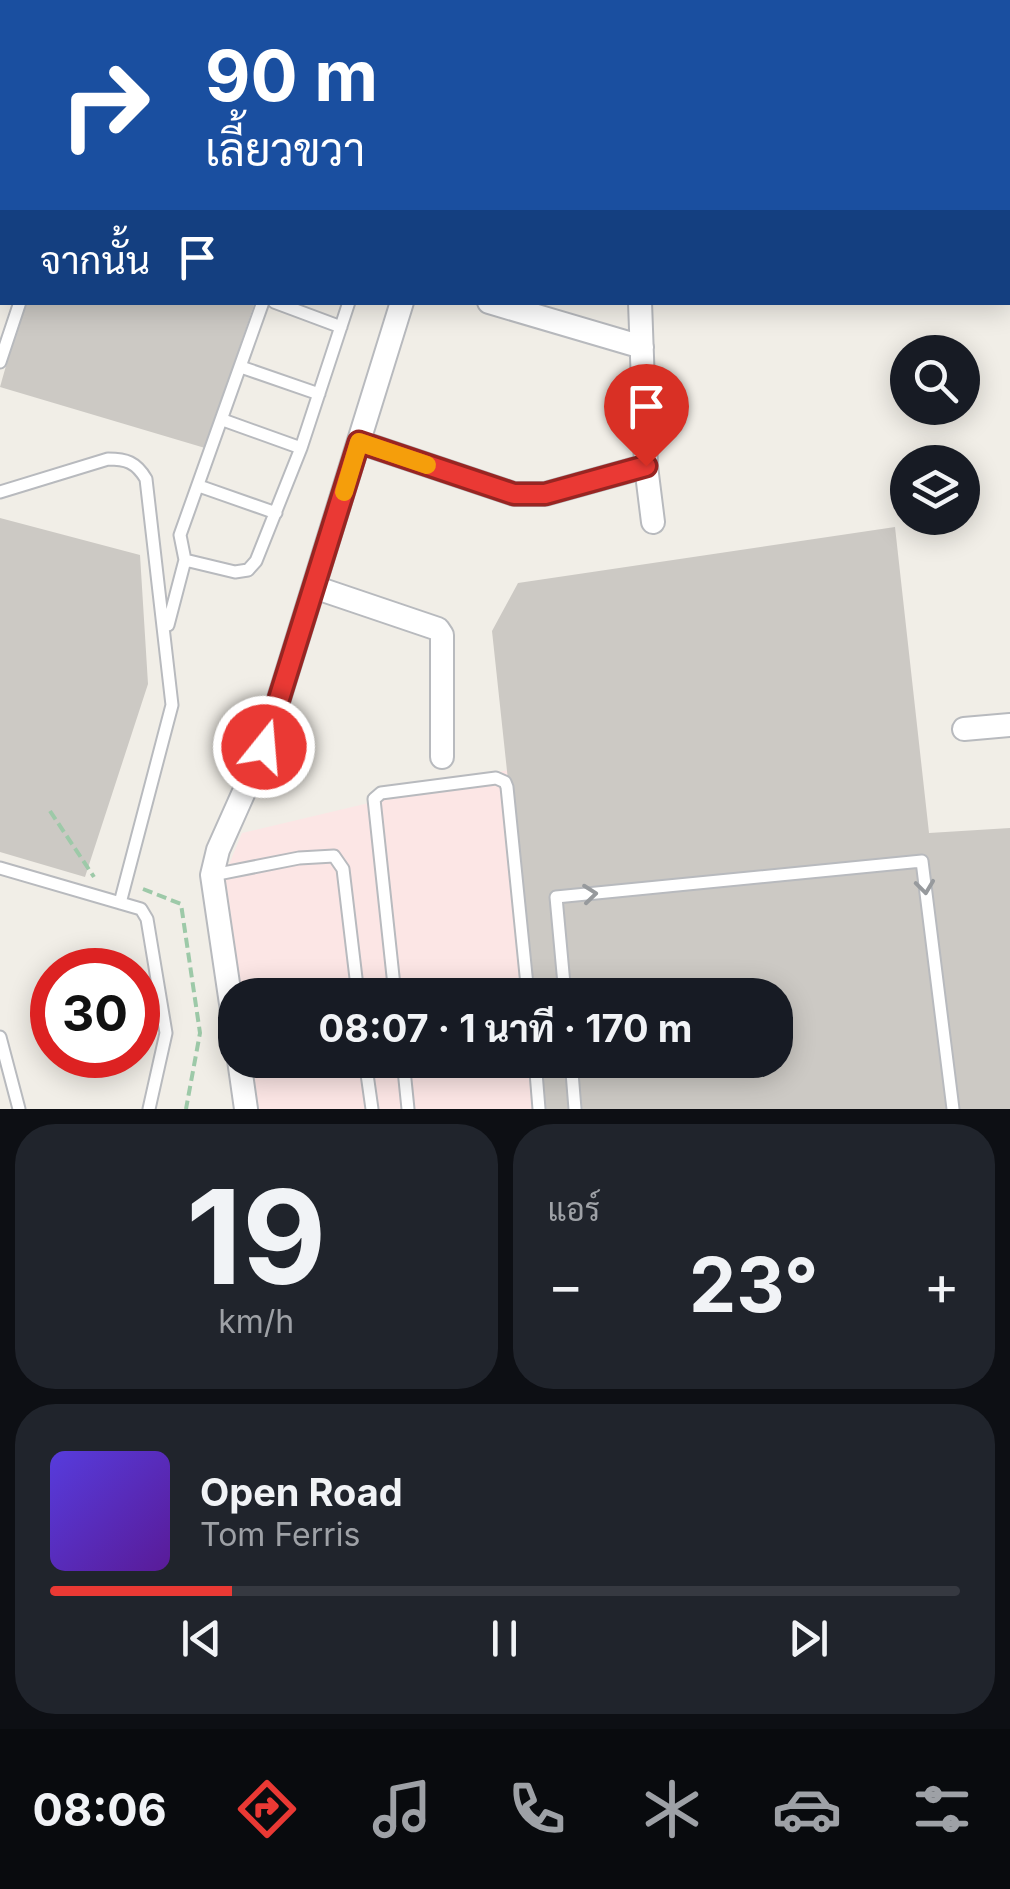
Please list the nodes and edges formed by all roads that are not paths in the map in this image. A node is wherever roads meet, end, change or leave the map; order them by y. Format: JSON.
{"nodes":[{"id":1,"x":19,"y":305,"type":"edge"},
{"id":2,"x":262,"y":305,"type":"edge"},
{"id":3,"x":282,"y":305,"type":"edge"},
{"id":4,"x":347,"y":305,"type":"edge"},
{"id":5,"x":401,"y":305,"type":"edge"},
{"id":6,"x":500,"y":305,"type":"edge"},
{"id":7,"x":640,"y":305,"type":"edge"},
{"id":8,"x":341,"y":327,"type":"junction"},
{"id":9,"x":642,"y":347,"type":"junction"},
{"id":10,"x":0,"y":362,"type":"edge"},
{"id":11,"x":241,"y":367,"type":"junction"},
{"id":12,"x":319,"y":394,"type":"junction"},
{"id":13,"x":222,"y":420,"type":"junction"},
{"id":14,"x":359,"y":442,"type":"junction"},
{"id":15,"x":301,"y":448,"type":"junction"},
{"id":16,"x":646,"y":466,"type":"junction"},
{"id":17,"x":199,"y":486,"type":"junction"},
{"id":18,"x":0,"y":492,"type":"edge"},
{"id":19,"x":276,"y":512,"type":"junction"},
{"id":20,"x":653,"y":522,"type":"dead end"},
{"id":21,"x":185,"y":560,"type":"junction"},
{"id":22,"x":314,"y":587,"type":"junction"},
{"id":23,"x":166,"y":634,"type":"junction"},
{"id":24,"x":1010,"y":725,"type":"edge"},
{"id":25,"x":964,"y":730,"type":"dead end"},
{"id":26,"x":442,"y":757,"type":"dead end"},
{"id":27,"x":0,"y":868,"type":"edge"},
{"id":28,"x":212,"y":875,"type":"junction"},
{"id":29,"x":120,"y":903,"type":"junction"},
{"id":30,"x":227,"y":978,"type":"edge"},
{"id":31,"x":356,"y":978,"type":"edge"},
{"id":32,"x":393,"y":978,"type":"edge"},
{"id":33,"x":526,"y":978,"type":"edge"},
{"id":34,"x":563,"y":978,"type":"edge"},
{"id":35,"x":0,"y":1036,"type":"edge"},
{"id":36,"x":242,"y":1078,"type":"edge"},
{"id":37,"x":368,"y":1078,"type":"edge"},
{"id":38,"x":404,"y":1078,"type":"edge"},
{"id":39,"x":536,"y":1078,"type":"edge"},
{"id":40,"x":572,"y":1078,"type":"edge"},
{"id":41,"x":19,"y":1109,"type":"edge"},
{"id":42,"x":149,"y":1109,"type":"edge"},
{"id":43,"x":246,"y":1109,"type":"edge"},
{"id":44,"x":372,"y":1109,"type":"edge"},
{"id":45,"x":408,"y":1109,"type":"edge"},
{"id":46,"x":540,"y":1109,"type":"edge"},
{"id":47,"x":575,"y":1109,"type":"edge"},
{"id":48,"x":953,"y":1109,"type":"edge"}],
"edges":[{"from":1,"to":10,"type":"lane"},
{"from":2,"to":11,"type":"lane"},
{"from":3,"to":8,"type":"lane"},
{"from":4,"to":8,"type":"lane"},
{"from":5,"to":14,"type":"street"},
{"from":6,"to":9,"type":"street"},
{"from":7,"to":9,"type":"street"},
{"from":8,"to":12,"type":"lane"},
{"from":9,"to":16,"type":"street"},
{"from":11,"to":12,"type":"lane"},
{"from":11,"to":13,"type":"lane"},
{"from":12,"to":15,"type":"lane"},
{"from":13,"to":15,"type":"lane"},
{"from":13,"to":17,"type":"lane"},
{"from":14,"to":16,"type":"street"},
{"from":14,"to":22,"type":"street"},
{"from":15,"to":19,"type":"lane"},
{"from":16,"to":20,"type":"street"},
{"from":17,"to":19,"type":"lane"},
{"from":17,"to":21,"type":"lane"},
{"from":18,"to":23,"type":"lane"},
{"from":19,"to":21,"type":"lane"},
{"from":21,"to":23,"type":"lane"},
{"from":22,"to":26,"type":"street"},
{"from":22,"to":28,"type":"street"},
{"from":23,"to":29,"type":"lane"},
{"from":24,"to":25,"type":"street"},
{"from":27,"to":29,"type":"lane"},
{"from":28,"to":30,"type":"street"},
{"from":28,"to":31,"type":"lane"},
{"from":29,"to":42,"type":"lane"},
{"from":32,"to":33,"type":"lane"},
{"from":34,"to":48,"type":"lane","one_way":true},
{"from":35,"to":41,"type":"lane"},
{"from":36,"to":43,"type":"street"},
{"from":37,"to":44,"type":"lane"},
{"from":38,"to":45,"type":"lane"},
{"from":39,"to":46,"type":"lane"},
{"from":40,"to":47,"type":"lane"}]}
